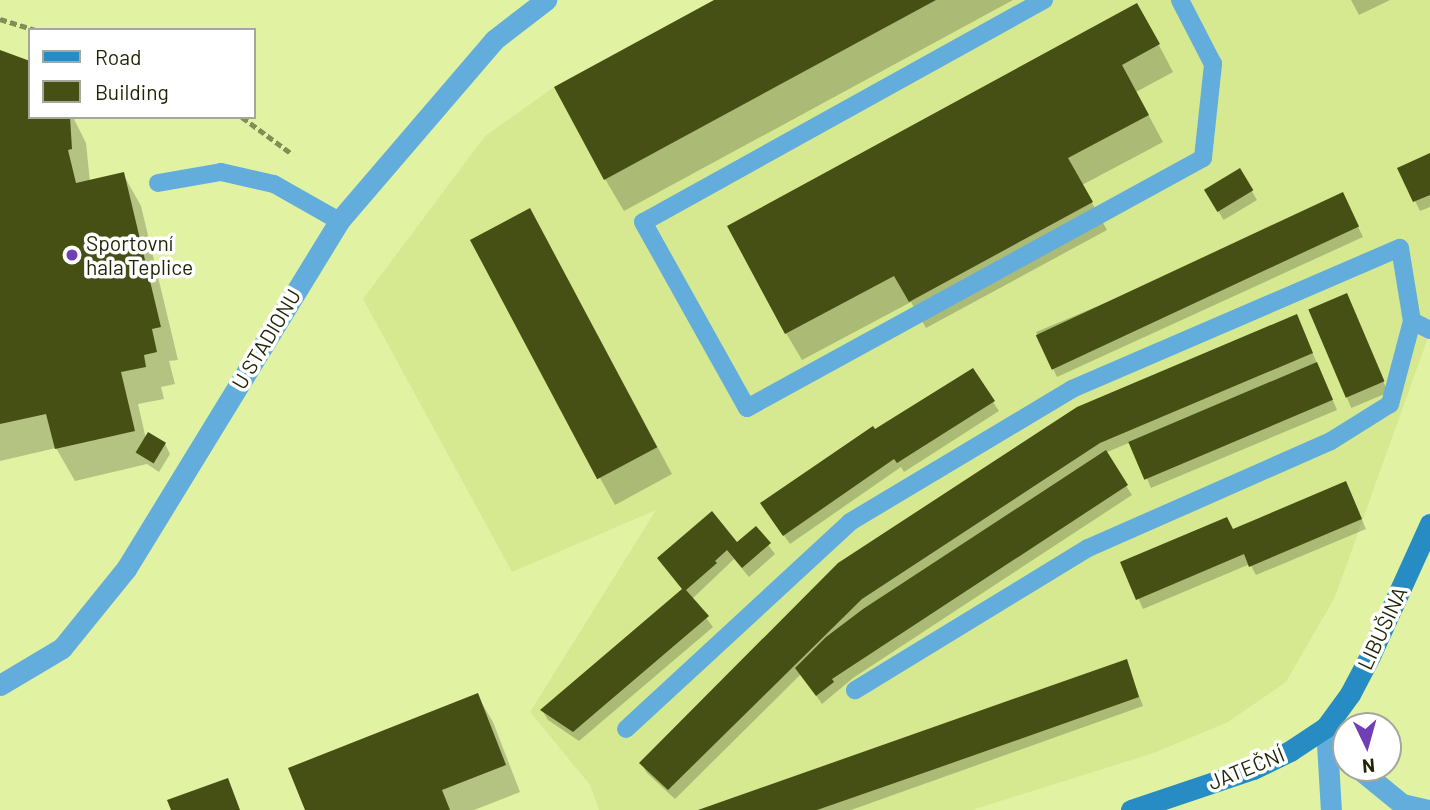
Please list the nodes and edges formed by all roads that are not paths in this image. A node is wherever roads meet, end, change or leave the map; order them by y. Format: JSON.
{"nodes":[{"id":1,"x":546,"y":0,"type":"edge"},
{"id":2,"x":1044,"y":0,"type":"edge"},
{"id":3,"x":1180,"y":0,"type":"edge"},
{"id":4,"x":158,"y":183,"type":"dead end"},
{"id":5,"x":339,"y":221,"type":"junction"},
{"id":6,"x":1412,"y":321,"type":"junction"},
{"id":7,"x":1430,"y":330,"type":"edge"},
{"id":8,"x":1430,"y":524,"type":"edge"},
{"id":9,"x":0,"y":685,"type":"edge"},
{"id":10,"x":855,"y":690,"type":"dead end"},
{"id":11,"x":1326,"y":727,"type":"junction"},
{"id":12,"x":626,"y":729,"type":"dead end"},
{"id":13,"x":1332,"y":735,"type":"edge"},
{"id":14,"x":1375,"y":782,"type":"edge"},
{"id":15,"x":1131,"y":810,"type":"edge"},
{"id":16,"x":1331,"y":810,"type":"edge"},
{"id":17,"x":1429,"y":810,"type":"edge"}],
"edges":[{"from":1,"to":5,"type":"street","name":"U STADIONU"},
{"from":2,"to":3,"type":"lane"},
{"from":4,"to":5,"type":"lane"},
{"from":5,"to":9,"type":"street","name":"U STADIONU"},
{"from":6,"to":7,"type":"lane"},
{"from":6,"to":10,"type":"lane"},
{"from":6,"to":12,"type":"lane"},
{"from":8,"to":11,"type":"main road","name":"LIBUŠINA"},
{"from":11,"to":13,"type":"street"},
{"from":11,"to":15,"type":"main road","name":"JATEČNÍ"},
{"from":11,"to":16,"type":"street"},
{"from":14,"to":17,"type":"street"}]}
